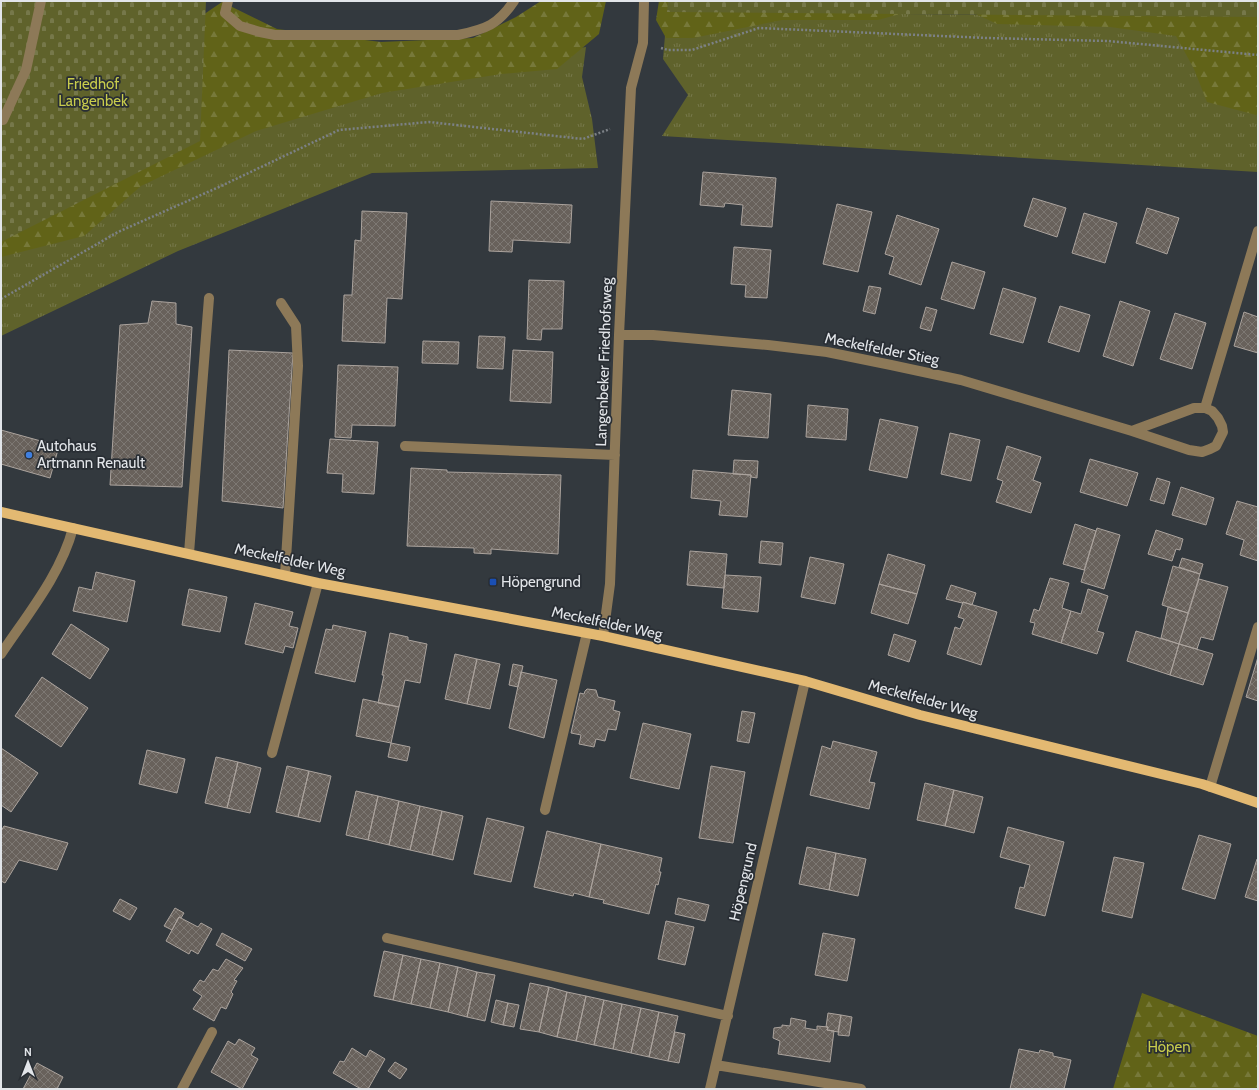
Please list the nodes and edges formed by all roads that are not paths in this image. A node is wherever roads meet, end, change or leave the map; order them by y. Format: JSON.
{"nodes":[{"id":1,"x":41,"y":1,"type":"edge"},
{"id":2,"x":228,"y":1,"type":"edge"},
{"id":3,"x":514,"y":1,"type":"edge"},
{"id":4,"x":644,"y":1,"type":"edge"},
{"id":5,"x":1,"y":120,"type":"edge"},
{"id":6,"x":1258,"y":231,"type":"edge"},
{"id":7,"x":209,"y":298,"type":"dead end"},
{"id":8,"x":281,"y":303,"type":"dead end"},
{"id":9,"x":619,"y":335,"type":"junction"},
{"id":10,"x":1205,"y":408,"type":"junction"},
{"id":11,"x":1132,"y":431,"type":"junction"},
{"id":12,"x":405,"y":446,"type":"dead end"},
{"id":13,"x":615,"y":455,"type":"junction"},
{"id":14,"x":1,"y":512,"type":"edge"},
{"id":15,"x":73,"y":528,"type":"junction"},
{"id":16,"x":189,"y":553,"type":"junction"},
{"id":17,"x":285,"y":575,"type":"junction"},
{"id":18,"x":318,"y":583,"type":"junction"},
{"id":19,"x":1258,"y":627,"type":"edge"},
{"id":20,"x":587,"y":633,"type":"junction"},
{"id":21,"x":603,"y":636,"type":"junction"},
{"id":22,"x":1,"y":654,"type":"edge"},
{"id":23,"x":805,"y":681,"type":"junction"},
{"id":24,"x":272,"y":753,"type":"dead end"},
{"id":25,"x":1206,"y":786,"type":"junction"},
{"id":26,"x":1258,"y":803,"type":"edge"},
{"id":27,"x":545,"y":810,"type":"dead end"},
{"id":28,"x":387,"y":938,"type":"dead end"},
{"id":29,"x":728,"y":1016,"type":"junction"},
{"id":30,"x":212,"y":1032,"type":"dead end"},
{"id":31,"x":716,"y":1065,"type":"junction"},
{"id":32,"x":182,"y":1089,"type":"edge"},
{"id":33,"x":710,"y":1089,"type":"edge"},
{"id":34,"x":861,"y":1089,"type":"edge"}],
"edges":[{"from":1,"to":5,"type":"street"},
{"from":2,"to":3,"type":"street"},
{"from":4,"to":9,"type":"street","name":"Langenbeker Friedhofsweg"},
{"from":6,"to":10,"type":"street"},
{"from":7,"to":16,"type":"street"},
{"from":8,"to":17,"type":"street"},
{"from":9,"to":11,"type":"street","name":"Meckelfelder Stieg"},
{"from":9,"to":13,"type":"street","name":"Langenbeker Friedhofsweg"},
{"from":10,"to":11,"type":"street"},
{"from":10,"to":11,"type":"street","name":"Meckelfelder Stieg"},
{"from":12,"to":13,"type":"street"},
{"from":13,"to":21,"type":"street","name":"Langenbeker Friedhofsweg"},
{"from":14,"to":15,"type":"main road","name":"Meckelfelder Weg"},
{"from":15,"to":16,"type":"main road","name":"Meckelfelder Weg"},
{"from":15,"to":22,"type":"street"},
{"from":16,"to":17,"type":"main road","name":"Meckelfelder Weg"},
{"from":17,"to":18,"type":"main road","name":"Meckelfelder Weg"},
{"from":18,"to":20,"type":"main road","name":"Meckelfelder Weg"},
{"from":18,"to":24,"type":"street"},
{"from":19,"to":25,"type":"street"},
{"from":20,"to":21,"type":"main road","name":"Meckelfelder Weg"},
{"from":20,"to":27,"type":"street"},
{"from":21,"to":23,"type":"main road","name":"Meckelfelder Weg"},
{"from":23,"to":25,"type":"main road","name":"Meckelfelder Weg"},
{"from":23,"to":29,"type":"street","name":"Höpengrund"},
{"from":25,"to":26,"type":"main road","name":"Meckelfelder Weg"},
{"from":28,"to":29,"type":"street"},
{"from":29,"to":31,"type":"street","name":"Höpengrund"},
{"from":30,"to":32,"type":"street"},
{"from":31,"to":33,"type":"street","name":"Höpengrund"},
{"from":31,"to":34,"type":"street"}]}
